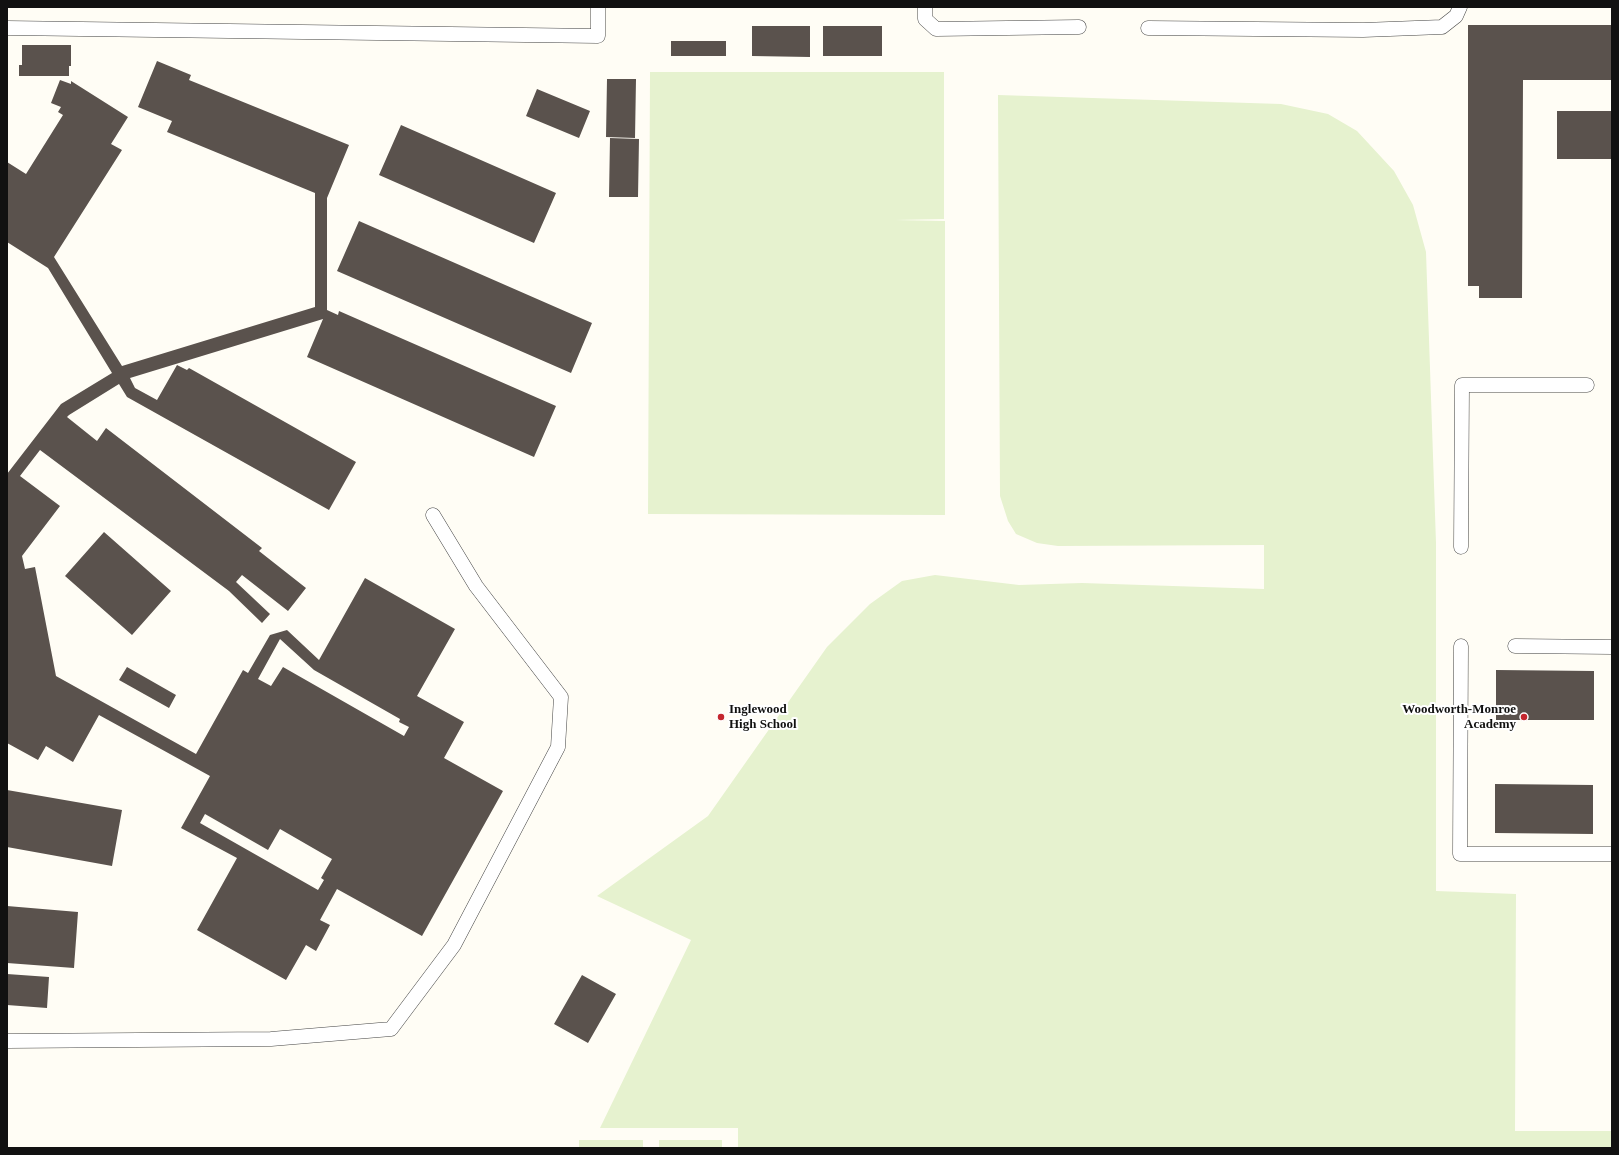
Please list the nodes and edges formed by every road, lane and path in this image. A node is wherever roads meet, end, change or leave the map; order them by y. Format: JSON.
{"nodes":[{"id":1,"x":598,"y":7,"type":"edge"},
{"id":2,"x":925,"y":7,"type":"edge"},
{"id":3,"x":1460,"y":7,"type":"edge"},
{"id":4,"x":1079,"y":27,"type":"dead end"},
{"id":5,"x":7,"y":28,"type":"edge"},
{"id":6,"x":1148,"y":28,"type":"dead end"},
{"id":7,"x":1587,"y":385,"type":"dead end"},
{"id":8,"x":433,"y":515,"type":"dead end"},
{"id":9,"x":1461,"y":547,"type":"dead end"},
{"id":10,"x":1461,"y":646,"type":"dead end"},
{"id":11,"x":1515,"y":646,"type":"dead end"},
{"id":12,"x":1612,"y":648,"type":"edge"},
{"id":13,"x":1612,"y":854,"type":"edge"},
{"id":14,"x":7,"y":1041,"type":"edge"}],
"edges":[{"from":1,"to":5,"type":"lane"},
{"from":2,"to":4,"type":"lane"},
{"from":3,"to":6,"type":"lane"},
{"from":7,"to":9,"type":"lane"},
{"from":8,"to":14,"type":"lane"},
{"from":10,"to":13,"type":"lane"},
{"from":11,"to":12,"type":"lane"}]}
